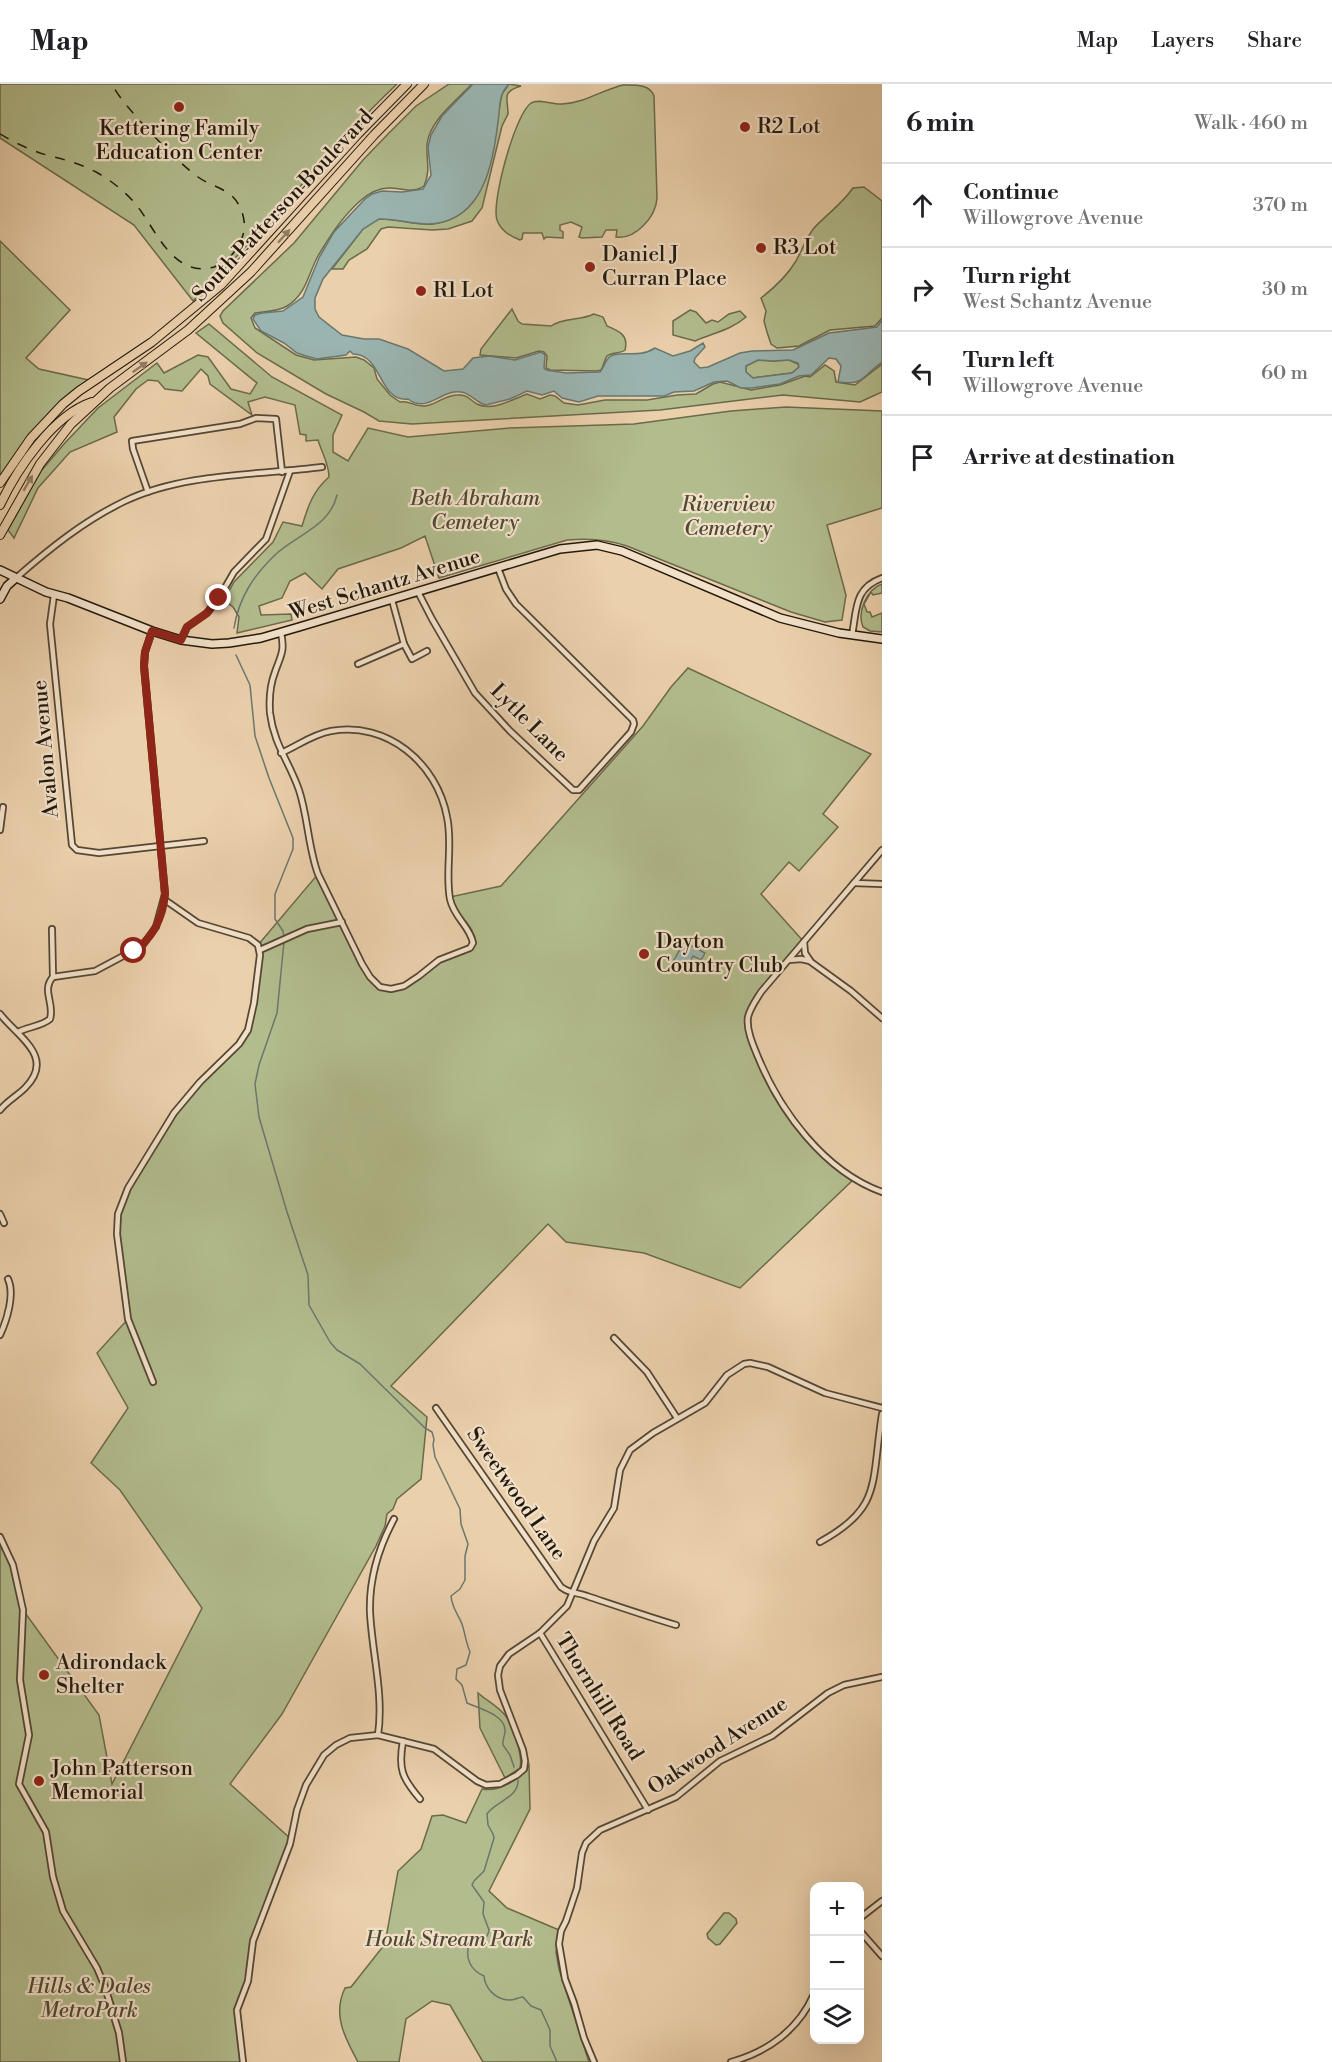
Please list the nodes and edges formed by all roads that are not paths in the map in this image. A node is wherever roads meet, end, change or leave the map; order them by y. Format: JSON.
{"nodes":[{"id":1,"x":407,"y":84,"type":"edge"},
{"id":2,"x":424,"y":84,"type":"edge"},
{"id":3,"x":93,"y":402,"type":"junction"},
{"id":4,"x":322,"y":466,"type":"dead end"},
{"id":5,"x":290,"y":471,"type":"junction"},
{"id":6,"x":282,"y":472,"type":"junction"},
{"id":7,"x":3,"y":486,"type":"edge"},
{"id":8,"x":148,"y":492,"type":"junction"},
{"id":9,"x":0,"y":505,"type":"edge"},
{"id":10,"x":0,"y":535,"type":"edge"},
{"id":11,"x":498,"y":568,"type":"junction"},
{"id":12,"x":0,"y":570,"type":"edge"},
{"id":13,"x":16,"y":578,"type":"junction"},
{"id":14,"x":882,"y":578,"type":"edge"},
{"id":15,"x":418,"y":592,"type":"junction"},
{"id":16,"x":54,"y":595,"type":"junction"},
{"id":17,"x":0,"y":599,"type":"edge"},
{"id":18,"x":392,"y":600,"type":"junction"},
{"id":19,"x":152,"y":631,"type":"junction"},
{"id":20,"x":280,"y":633,"type":"junction"},
{"id":21,"x":852,"y":635,"type":"junction"},
{"id":22,"x":882,"y":639,"type":"edge"},
{"id":23,"x":181,"y":640,"type":"junction"},
{"id":24,"x":404,"y":644,"type":"junction"},
{"id":25,"x":427,"y":651,"type":"dead end"},
{"id":26,"x":358,"y":664,"type":"dead end"},
{"id":27,"x":281,"y":753,"type":"junction"},
{"id":28,"x":3,"y":807,"type":"dead end"},
{"id":29,"x":0,"y":830,"type":"edge"},
{"id":30,"x":204,"y":841,"type":"dead end"},
{"id":31,"x":161,"y":845,"type":"junction"},
{"id":32,"x":882,"y":850,"type":"edge"},
{"id":33,"x":854,"y":883,"type":"junction"},
{"id":34,"x":882,"y":884,"type":"edge"},
{"id":35,"x":165,"y":900,"type":"junction"},
{"id":36,"x":342,"y":922,"type":"junction"},
{"id":37,"x":52,"y":929,"type":"dead end"},
{"id":38,"x":804,"y":942,"type":"junction"},
{"id":39,"x":260,"y":950,"type":"junction"},
{"id":40,"x":789,"y":960,"type":"junction"},
{"id":41,"x":812,"y":962,"type":"junction"},
{"id":42,"x":53,"y":977,"type":"junction"},
{"id":43,"x":0,"y":1014,"type":"edge"},
{"id":44,"x":882,"y":1018,"type":"edge"},
{"id":45,"x":18,"y":1032,"type":"junction"},
{"id":46,"x":0,"y":1110,"type":"edge"},
{"id":47,"x":882,"y":1191,"type":"edge"},
{"id":48,"x":0,"y":1214,"type":"edge"},
{"id":49,"x":4,"y":1223,"type":"dead end"},
{"id":50,"x":8,"y":1279,"type":"dead end"},
{"id":51,"x":0,"y":1335,"type":"edge"},
{"id":52,"x":614,"y":1338,"type":"dead end"},
{"id":53,"x":153,"y":1382,"type":"dead end"},
{"id":54,"x":436,"y":1408,"type":"dead end"},
{"id":55,"x":882,"y":1408,"type":"edge"},
{"id":56,"x":882,"y":1414,"type":"edge"},
{"id":57,"x":677,"y":1418,"type":"junction"},
{"id":58,"x":881,"y":1470,"type":"edge"},
{"id":59,"x":394,"y":1519,"type":"dead end"},
{"id":60,"x":856,"y":1525,"type":"dead end"},
{"id":61,"x":0,"y":1538,"type":"edge"},
{"id":62,"x":820,"y":1542,"type":"dead end"},
{"id":63,"x":573,"y":1594,"type":"junction"},
{"id":64,"x":676,"y":1625,"type":"dead end"},
{"id":65,"x":540,"y":1633,"type":"junction"},
{"id":66,"x":882,"y":1677,"type":"edge"},
{"id":67,"x":378,"y":1735,"type":"junction"},
{"id":68,"x":403,"y":1741,"type":"junction"},
{"id":69,"x":420,"y":1799,"type":"dead end"},
{"id":70,"x":648,"y":1810,"type":"junction"},
{"id":71,"x":882,"y":1901,"type":"edge"},
{"id":72,"x":864,"y":1915,"type":"edge"},
{"id":73,"x":864,"y":1936,"type":"edge"},
{"id":74,"x":882,"y":1956,"type":"edge"},
{"id":75,"x":810,"y":2001,"type":"edge"},
{"id":76,"x":123,"y":2062,"type":"edge"},
{"id":77,"x":243,"y":2062,"type":"edge"},
{"id":78,"x":594,"y":2062,"type":"edge"},
{"id":79,"x":731,"y":2062,"type":"edge"}],
"edges":[{"from":1,"to":7,"type":"main road","name":"South Patterson Boulevard"},
{"from":3,"to":2,"type":"main road","name":"South Patterson Boulevard","one_way":true},
{"from":3,"to":7,"type":"main road"},
{"from":10,"to":3,"type":"main road","name":"South Patterson Boulevard","one_way":true},
{"from":4,"to":5,"type":"street"},
{"from":5,"to":6,"type":"street"},
{"from":5,"to":23,"type":"street"},
{"from":6,"to":8,"type":"street"},
{"from":6,"to":8,"type":"street"},
{"from":7,"to":9,"type":"main road"},
{"from":8,"to":13,"type":"street"},
{"from":11,"to":15,"type":"main road","name":"West Schantz Avenue"},
{"from":11,"to":15,"type":"street","name":"Lytle Lane"},
{"from":11,"to":21,"type":"main road","name":"West Schantz Avenue"},
{"from":12,"to":13,"type":"main road","name":"West Schantz Avenue"},
{"from":13,"to":16,"type":"main road","name":"West Schantz Avenue"},
{"from":13,"to":17,"type":"main road"},
{"from":14,"to":21,"type":"street"},
{"from":15,"to":18,"type":"main road","name":"West Schantz Avenue"},
{"from":16,"to":19,"type":"main road","name":"West Schantz Avenue"},
{"from":16,"to":31,"type":"street","name":"Avalon Avenue"},
{"from":18,"to":20,"type":"main road","name":"West Schantz Avenue"},
{"from":18,"to":24,"type":"street"},
{"from":19,"to":23,"type":"main road","name":"West Schantz Avenue"},
{"from":19,"to":31,"type":"street"},
{"from":20,"to":23,"type":"main road","name":"West Schantz Avenue"},
{"from":20,"to":27,"type":"street"},
{"from":21,"to":22,"type":"main road","name":"West Schantz Avenue"},
{"from":24,"to":25,"type":"street"},
{"from":24,"to":26,"type":"street"},
{"from":27,"to":36,"type":"street"},
{"from":27,"to":36,"type":"street"},
{"from":28,"to":29,"type":"street"},
{"from":30,"to":31,"type":"street"},
{"from":31,"to":35,"type":"street"},
{"from":32,"to":33,"type":"street"},
{"from":33,"to":34,"type":"street"},
{"from":33,"to":38,"type":"street"},
{"from":35,"to":39,"type":"street"},
{"from":35,"to":42,"type":"street"},
{"from":36,"to":39,"type":"street"},
{"from":37,"to":42,"type":"street"},
{"from":38,"to":40,"type":"street"},
{"from":38,"to":41,"type":"street"},
{"from":39,"to":53,"type":"street"},
{"from":40,"to":41,"type":"street"},
{"from":40,"to":47,"type":"street"},
{"from":41,"to":44,"type":"street"},
{"from":42,"to":45,"type":"street"},
{"from":43,"to":45,"type":"street"},
{"from":45,"to":46,"type":"street"},
{"from":48,"to":49,"type":"street"},
{"from":50,"to":51,"type":"street"},
{"from":52,"to":57,"type":"street"},
{"from":54,"to":63,"type":"street","name":"Sweetwood Lane"},
{"from":55,"to":57,"type":"street"},
{"from":56,"to":58,"type":"street"},
{"from":57,"to":63,"type":"street"},
{"from":59,"to":67,"type":"street"},
{"from":60,"to":62,"type":"street"},
{"from":61,"to":76,"type":"street"},
{"from":63,"to":64,"type":"street"},
{"from":63,"to":65,"type":"street"},
{"from":65,"to":68,"type":"street"},
{"from":65,"to":70,"type":"street","name":"Thornhill Road"},
{"from":66,"to":70,"type":"street","name":"Oakwood Avenue"},
{"from":67,"to":68,"type":"street"},
{"from":67,"to":77,"type":"street"},
{"from":68,"to":69,"type":"street"},
{"from":70,"to":78,"type":"street","name":"Oakwood Avenue"},
{"from":71,"to":72,"type":"street"},
{"from":73,"to":74,"type":"street"},
{"from":75,"to":79,"type":"street"}]}
